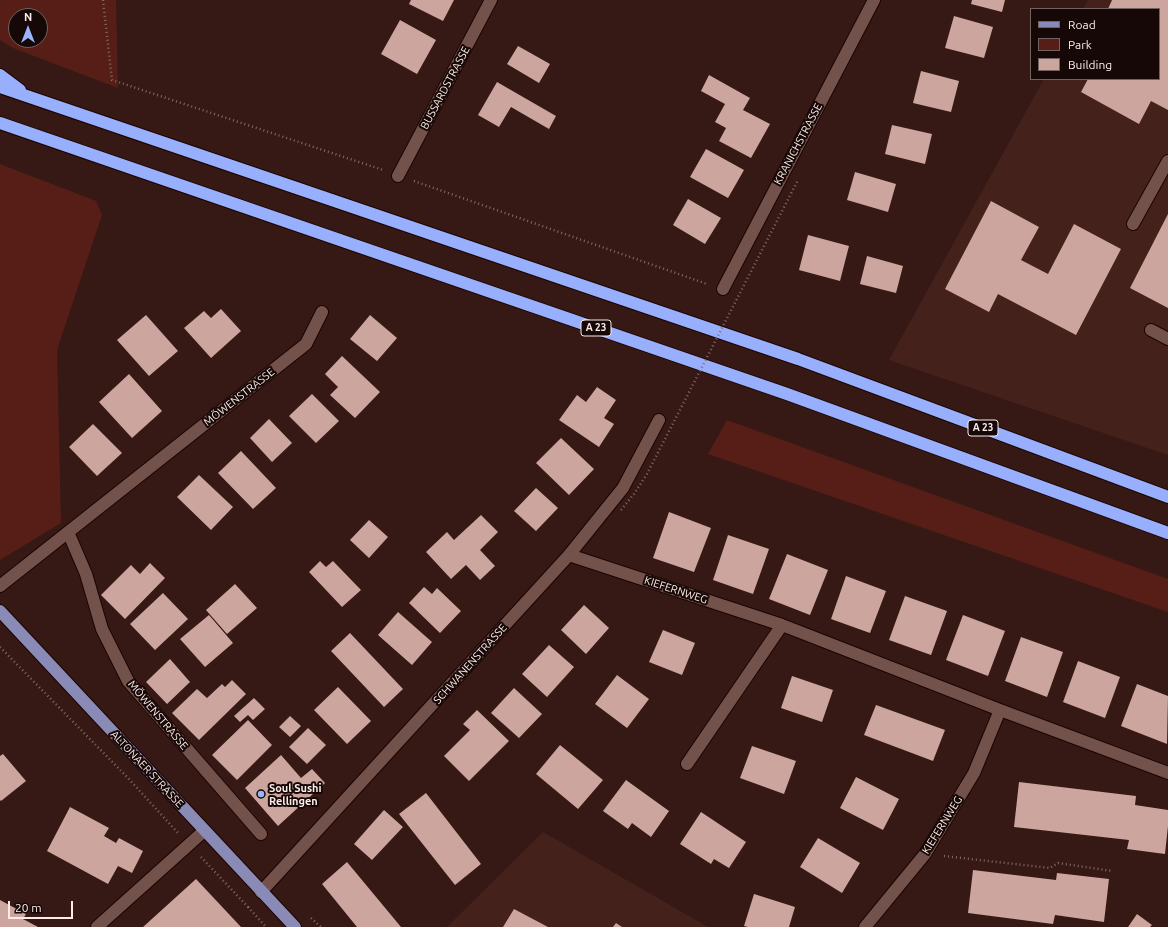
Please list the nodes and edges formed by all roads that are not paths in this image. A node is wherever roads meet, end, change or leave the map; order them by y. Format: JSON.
{"nodes":[{"id":1,"x":491,"y":0,"type":"edge"},
{"id":2,"x":874,"y":0,"type":"edge"},
{"id":3,"x":0,"y":76,"type":"edge"},
{"id":4,"x":0,"y":87,"type":"edge"},
{"id":5,"x":33,"y":98,"type":"junction"},
{"id":6,"x":0,"y":123,"type":"edge"},
{"id":7,"x":1168,"y":161,"type":"edge"},
{"id":8,"x":398,"y":176,"type":"dead end"},
{"id":9,"x":1133,"y":224,"type":"dead end"},
{"id":10,"x":723,"y":289,"type":"dead end"},
{"id":11,"x":322,"y":312,"type":"dead end"},
{"id":12,"x":1151,"y":330,"type":"dead end"},
{"id":13,"x":1168,"y":339,"type":"edge"},
{"id":14,"x":660,"y":420,"type":"dead end"},
{"id":15,"x":1168,"y":497,"type":"edge"},
{"id":16,"x":68,"y":532,"type":"junction"},
{"id":17,"x":1168,"y":534,"type":"edge"},
{"id":18,"x":569,"y":555,"type":"junction"},
{"id":19,"x":0,"y":586,"type":"edge"},
{"id":20,"x":0,"y":611,"type":"edge"},
{"id":21,"x":782,"y":624,"type":"junction"},
{"id":22,"x":1000,"y":710,"type":"junction"},
{"id":23,"x":687,"y":764,"type":"dead end"},
{"id":24,"x":1168,"y":773,"type":"edge"},
{"id":25,"x":204,"y":831,"type":"junction"},
{"id":26,"x":261,"y":834,"type":"dead end"},
{"id":27,"x":261,"y":892,"type":"junction"},
{"id":28,"x":97,"y":927,"type":"edge"},
{"id":29,"x":295,"y":927,"type":"edge"},
{"id":30,"x":865,"y":927,"type":"edge"}],
"edges":[{"from":1,"to":8,"type":"street","name":"BUSSARDSTRASSE"},
{"from":2,"to":10,"type":"street","name":"KRANICHSTRASSE"},
{"from":3,"to":5,"type":"highway"},
{"from":4,"to":5,"type":"highway","number":"A 23"},
{"from":5,"to":15,"type":"highway","number":"A 23"},
{"from":6,"to":17,"type":"highway","number":"A 23"},
{"from":7,"to":9,"type":"street"},
{"from":11,"to":16,"type":"street","name":"MÖWENSTRASSE"},
{"from":12,"to":13,"type":"street"},
{"from":14,"to":18,"type":"street","name":"SCHWANENSTRASSE"},
{"from":16,"to":19,"type":"street","name":"MÖWENSTRASSE"},
{"from":16,"to":26,"type":"street","name":"MÖWENSTRASSE"},
{"from":18,"to":21,"type":"street","name":"KIEFERNWEG"},
{"from":18,"to":27,"type":"street","name":"SCHWANENSTRASSE"},
{"from":20,"to":25,"type":"main road","name":"ALTONAER STRASSE"},
{"from":21,"to":22,"type":"street","name":"KIEFERNWEG"},
{"from":21,"to":23,"type":"street"},
{"from":22,"to":24,"type":"street","name":"KIEFERNWEG"},
{"from":22,"to":30,"type":"street","name":"KIEFERNWEG"},
{"from":25,"to":27,"type":"main road","name":"ALTONAER STRASSE"},
{"from":25,"to":28,"type":"street"},
{"from":27,"to":29,"type":"main road","name":"ALTONAER STRASSE"}]}
